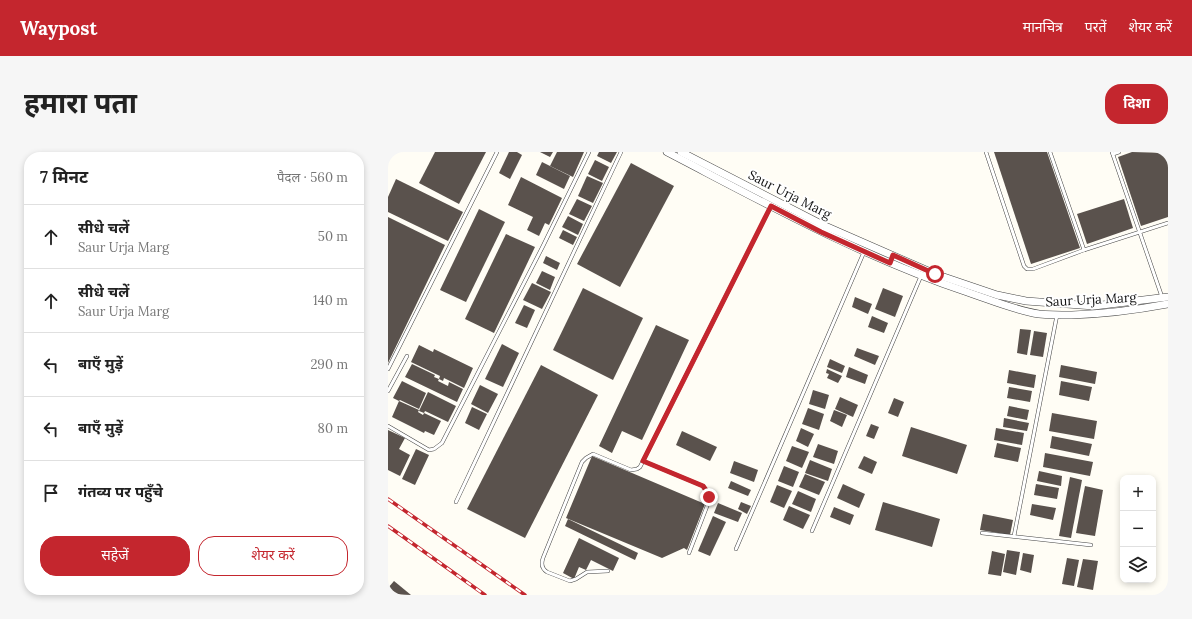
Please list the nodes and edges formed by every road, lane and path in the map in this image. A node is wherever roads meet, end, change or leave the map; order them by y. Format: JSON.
{"nodes":[{"id":1,"x":497,"y":152,"type":"edge"},
{"id":2,"x":589,"y":152,"type":"edge"},
{"id":3,"x":621,"y":152,"type":"edge"},
{"id":4,"x":681,"y":152,"type":"edge"},
{"id":5,"x":986,"y":152,"type":"edge"},
{"id":6,"x":1050,"y":152,"type":"edge"},
{"id":7,"x":1119,"y":152,"type":"edge"},
{"id":8,"x":670,"y":153,"type":"edge"},
{"id":9,"x":1112,"y":153,"type":"edge"},
{"id":10,"x":771,"y":206,"type":"junction"},
{"id":11,"x":1168,"y":222,"type":"edge"},
{"id":12,"x":1140,"y":232,"type":"junction"},
{"id":13,"x":1084,"y":250,"type":"junction"},
{"id":14,"x":864,"y":252,"type":"junction"},
{"id":15,"x":893,"y":255,"type":"junction"},
{"id":16,"x":890,"y":263,"type":"junction"},
{"id":17,"x":921,"y":276,"type":"junction"},
{"id":18,"x":1166,"y":301,"type":"edge"},
{"id":19,"x":1057,"y":315,"type":"junction"},
{"id":20,"x":407,"y":356,"type":"dead end"},
{"id":21,"x":388,"y":369,"type":"edge"},
{"id":22,"x":388,"y":391,"type":"edge"},
{"id":23,"x":388,"y":426,"type":"edge"},
{"id":24,"x":643,"y":461,"type":"junction"},
{"id":25,"x":456,"y":502,"type":"dead end"},
{"id":26,"x":812,"y":531,"type":"dead end"},
{"id":27,"x":982,"y":533,"type":"dead end"},
{"id":28,"x":1014,"y":536,"type":"junction"},
{"id":29,"x":1091,"y":545,"type":"dead end"},
{"id":30,"x":736,"y":549,"type":"dead end"},
{"id":31,"x":689,"y":553,"type":"dead end"},
{"id":32,"x":608,"y":571,"type":"dead end"}],
"edges":[{"from":1,"to":21,"type":"lane"},
{"from":2,"to":23,"type":"lane"},
{"from":3,"to":25,"type":"lane"},
{"from":4,"to":15,"type":"street","name":"Saur Urja Marg"},
{"from":5,"to":13,"type":"lane"},
{"from":6,"to":13,"type":"lane"},
{"from":7,"to":9,"type":"lane"},
{"from":8,"to":10,"type":"street","name":"Saur Urja Marg"},
{"from":9,"to":12,"type":"lane"},
{"from":10,"to":14,"type":"street","name":"Saur Urja Marg"},
{"from":10,"to":24,"type":"lane"},
{"from":11,"to":12,"type":"lane"},
{"from":12,"to":13,"type":"lane"},
{"from":12,"to":18,"type":"lane"},
{"from":14,"to":16,"type":"street","name":"Saur Urja Marg"},
{"from":14,"to":30,"type":"lane"},
{"from":15,"to":16,"type":"street"},
{"from":15,"to":18,"type":"street","name":"Saur Urja Marg"},
{"from":16,"to":17,"type":"street","name":"Saur Urja Marg"},
{"from":17,"to":19,"type":"street","name":"Saur Urja Marg"},
{"from":17,"to":26,"type":"lane"},
{"from":18,"to":19,"type":"street","name":"Saur Urja Marg"},
{"from":19,"to":28,"type":"lane"},
{"from":20,"to":22,"type":"lane"},
{"from":24,"to":31,"type":"lane"},
{"from":24,"to":32,"type":"lane"},
{"from":27,"to":28,"type":"lane"},
{"from":28,"to":29,"type":"lane"}]}
